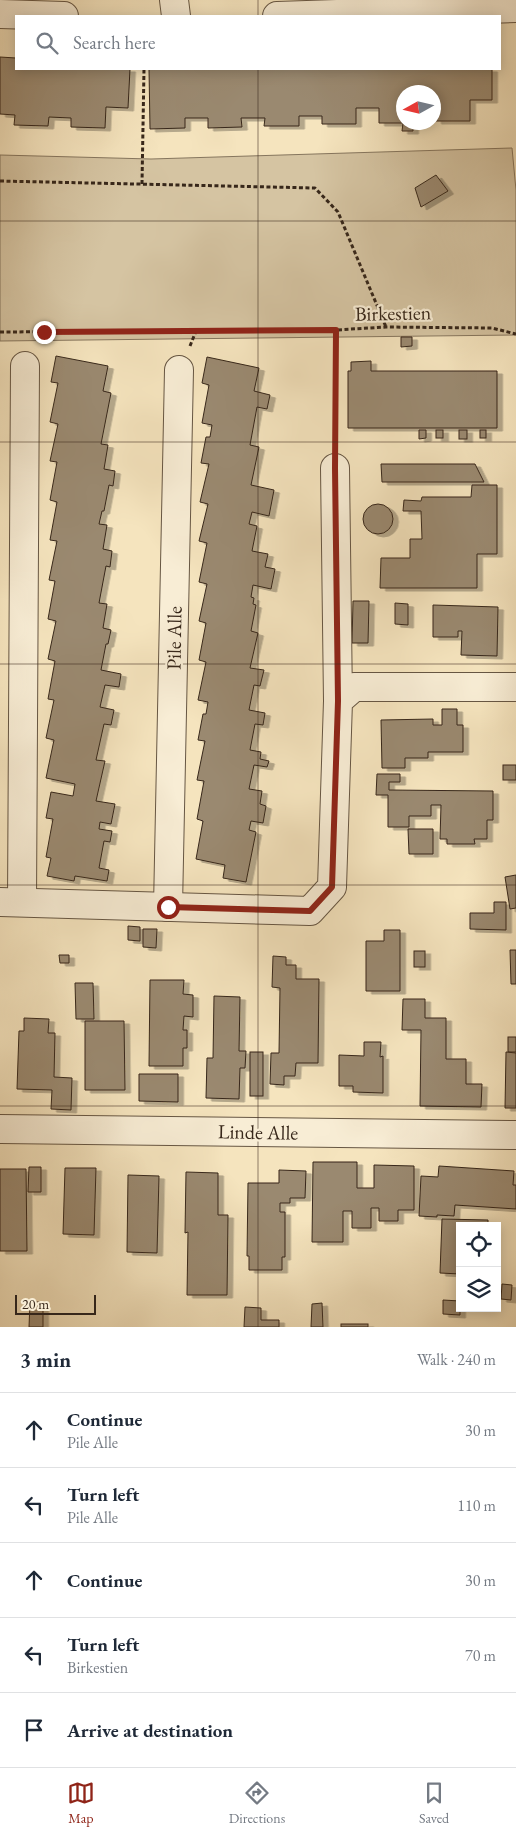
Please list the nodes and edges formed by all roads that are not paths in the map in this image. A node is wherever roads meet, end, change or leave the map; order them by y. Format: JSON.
{"nodes":[{"id":1,"x":174,"y":0,"type":"edge"},
{"id":2,"x":516,"y":8,"type":"edge"},
{"id":3,"x":0,"y":14,"type":"edge"},
{"id":4,"x":32,"y":15,"type":"edge"},
{"id":5,"x":176,"y":15,"type":"edge"},
{"id":6,"x":307,"y":15,"type":"edge"},
{"id":7,"x":25,"y":366,"type":"dead end"},
{"id":8,"x":179,"y":370,"type":"dead end"},
{"id":9,"x":335,"y":468,"type":"road end"},
{"id":10,"x":516,"y":687,"type":"edge"},
{"id":11,"x":338,"y":701,"type":"junction"},
{"id":12,"x":11,"y":902,"type":"edge"},
{"id":13,"x":168,"y":907,"type":"junction"},
{"id":14,"x":0,"y":1130,"type":"edge"},
{"id":15,"x":516,"y":1135,"type":"edge"}],
"edges":[{"from":1,"to":5,"type":"street"},
{"from":2,"to":6,"type":"street"},
{"from":3,"to":4,"type":"street"},
{"from":7,"to":12,"type":"street"},
{"from":8,"to":13,"type":"street","name":"Pile Alle"},
{"from":9,"to":11,"type":"street"},
{"from":10,"to":11,"type":"street"},
{"from":11,"to":13,"type":"street"},
{"from":12,"to":13,"type":"street"},
{"from":14,"to":15,"type":"street","name":"Linde Alle"}]}
